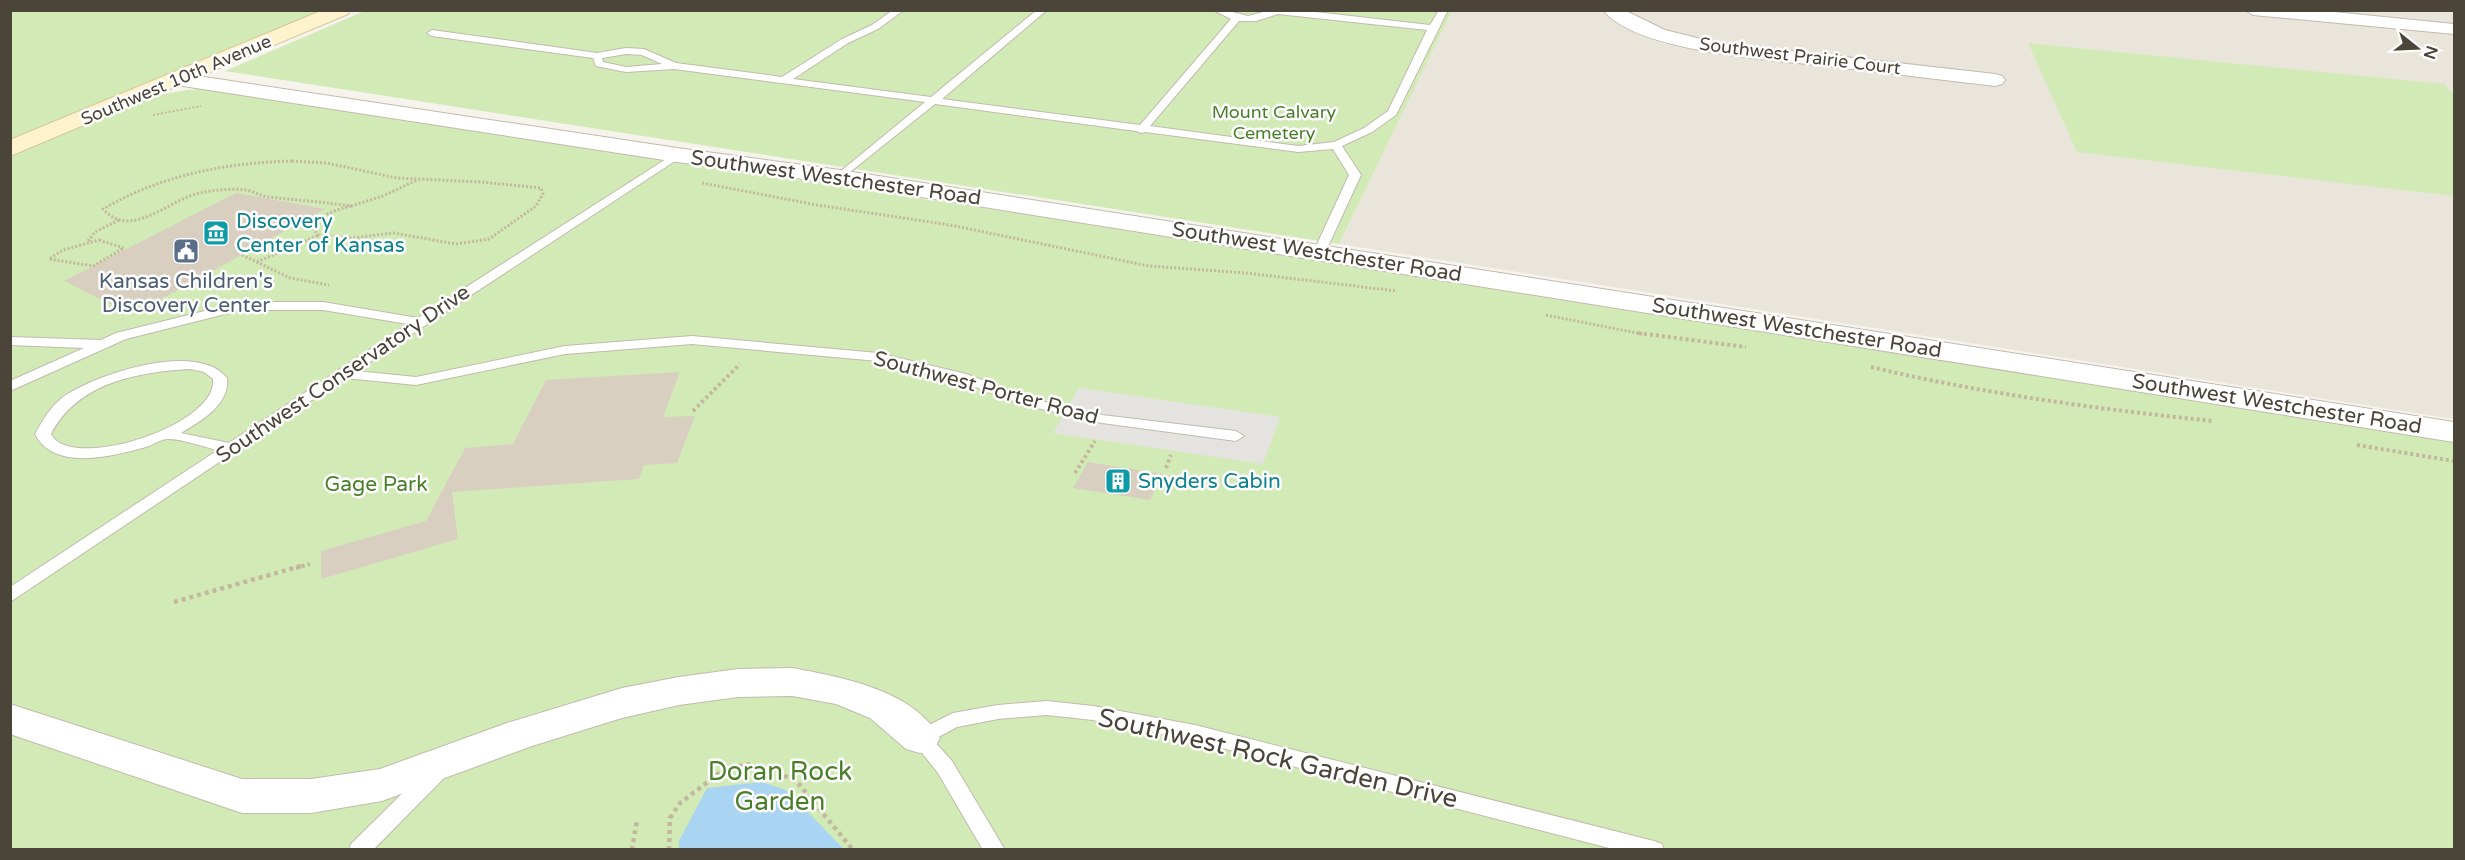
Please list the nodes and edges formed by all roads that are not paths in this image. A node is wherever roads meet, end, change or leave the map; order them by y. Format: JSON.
{"nodes":[{"id":1,"x":341,"y":10,"type":"edge"},
{"id":2,"x":900,"y":10,"type":"edge"},
{"id":3,"x":1043,"y":10,"type":"edge"},
{"id":4,"x":1217,"y":10,"type":"edge"},
{"id":5,"x":1444,"y":10,"type":"edge"},
{"id":6,"x":1611,"y":10,"type":"edge"},
{"id":7,"x":2253,"y":10,"type":"edge"},
{"id":8,"x":1278,"y":11,"type":"edge"},
{"id":9,"x":1237,"y":18,"type":"junction"},
{"id":10,"x":1433,"y":28,"type":"junction"},
{"id":11,"x":2454,"y":29,"type":"edge"},
{"id":12,"x":432,"y":33,"type":"dead end"},
{"id":13,"x":597,"y":56,"type":"junction"},
{"id":14,"x":674,"y":66,"type":"junction"},
{"id":15,"x":178,"y":79,"type":"junction"},
{"id":16,"x":1995,"y":80,"type":"dead end"},
{"id":17,"x":783,"y":81,"type":"junction"},
{"id":18,"x":934,"y":101,"type":"junction"},
{"id":19,"x":1141,"y":129,"type":"junction"},
{"id":20,"x":1336,"y":145,"type":"junction"},
{"id":21,"x":10,"y":149,"type":"edge"},
{"id":22,"x":677,"y":154,"type":"junction"},
{"id":23,"x":840,"y":177,"type":"junction"},
{"id":24,"x":1319,"y":253,"type":"junction"},
{"id":25,"x":420,"y":322,"type":"junction"},
{"id":26,"x":10,"y":341,"type":"edge"},
{"id":27,"x":103,"y":345,"type":"junction"},
{"id":28,"x":343,"y":374,"type":"junction"},
{"id":29,"x":10,"y":387,"type":"edge"},
{"id":30,"x":2454,"y":432,"type":"edge"},
{"id":31,"x":166,"y":434,"type":"junction"},
{"id":32,"x":1236,"y":436,"type":"dead end"},
{"id":33,"x":231,"y":448,"type":"junction"},
{"id":34,"x":10,"y":596,"type":"edge"},
{"id":35,"x":10,"y":719,"type":"edge"},
{"id":36,"x":920,"y":738,"type":"junction"},
{"id":37,"x":446,"y":763,"type":"junction"},
{"id":38,"x":359,"y":849,"type":"edge"},
{"id":39,"x":995,"y":849,"type":"edge"},
{"id":40,"x":1654,"y":849,"type":"edge"}],
"edges":[{"from":1,"to":15,"type":"main road","name":"Southwest 10th Avenue"},
{"from":2,"to":17,"type":"lane"},
{"from":3,"to":18,"type":"lane"},
{"from":4,"to":9,"type":"lane"},
{"from":5,"to":10,"type":"lane"},
{"from":6,"to":16,"type":"street","name":"Southwest Prairie Court"},
{"from":7,"to":11,"type":"street"},
{"from":8,"to":9,"type":"lane"},
{"from":8,"to":10,"type":"lane"},
{"from":9,"to":19,"type":"lane"},
{"from":10,"to":20,"type":"lane"},
{"from":12,"to":13,"type":"lane"},
{"from":13,"to":14,"type":"lane"},
{"from":13,"to":14,"type":"lane"},
{"from":14,"to":17,"type":"lane"},
{"from":15,"to":21,"type":"main road","name":"Southwest 10th Avenue"},
{"from":15,"to":22,"type":"street","name":"Southwest Westchester Road"},
{"from":17,"to":18,"type":"lane"},
{"from":18,"to":19,"type":"lane"},
{"from":18,"to":23,"type":"lane"},
{"from":19,"to":20,"type":"lane"},
{"from":20,"to":24,"type":"lane"},
{"from":22,"to":23,"type":"street","name":"Southwest Westchester Road"},
{"from":22,"to":25,"type":"lane","name":"Southwest Conservatory Drive"},
{"from":23,"to":24,"type":"street","name":"Southwest Westchester Road"},
{"from":24,"to":30,"type":"street","name":"Southwest Westchester Road"},
{"from":25,"to":27,"type":"lane"},
{"from":25,"to":28,"type":"lane","name":"Southwest Conservatory Drive"},
{"from":26,"to":27,"type":"lane"},
{"from":27,"to":29,"type":"lane"},
{"from":28,"to":32,"type":"lane","name":"Southwest Porter Road"},
{"from":28,"to":33,"type":"lane","name":"Southwest Conservatory Drive"},
{"from":31,"to":31,"type":"lane"},
{"from":31,"to":33,"type":"lane"},
{"from":33,"to":34,"type":"lane","name":"Southwest Conservatory Drive"},
{"from":35,"to":37,"type":"street"},
{"from":36,"to":37,"type":"street"},
{"from":36,"to":39,"type":"lane"},
{"from":36,"to":40,"type":"lane","name":"Southwest Rock Garden Drive"},
{"from":37,"to":38,"type":"lane"}]}
